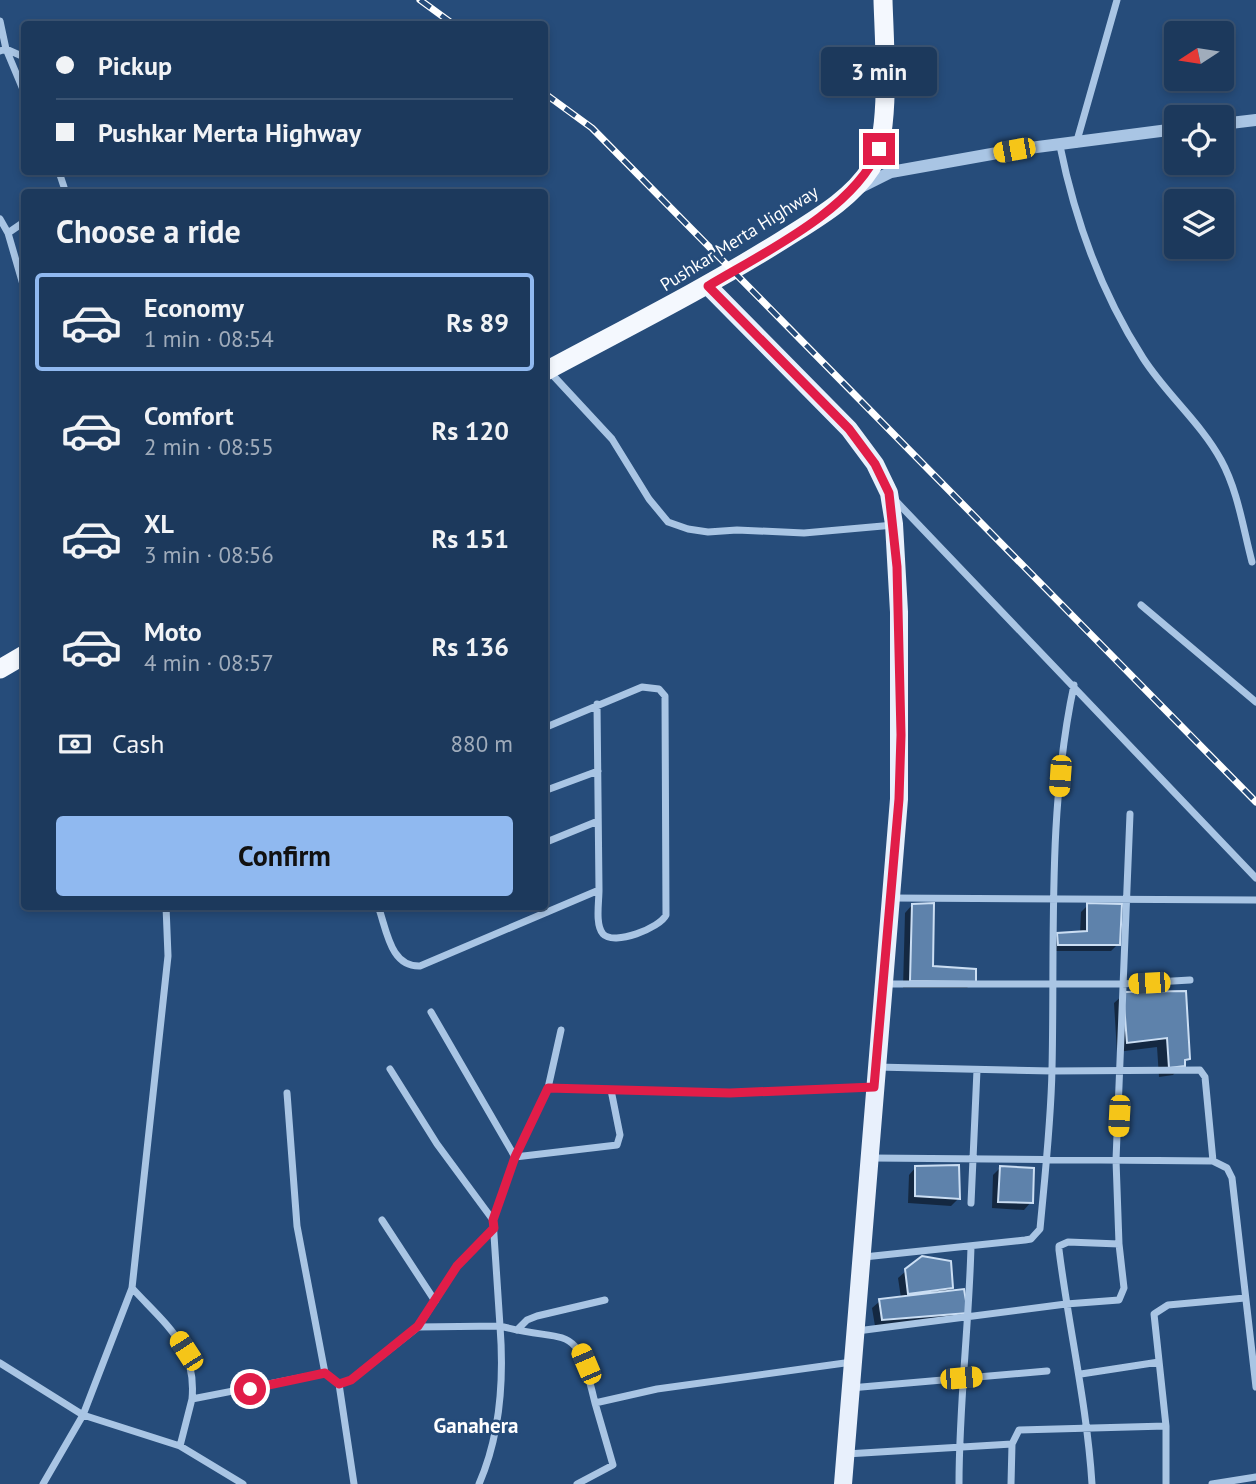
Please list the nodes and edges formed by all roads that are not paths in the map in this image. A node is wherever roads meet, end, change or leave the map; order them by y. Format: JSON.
{"nodes":[{"id":1,"x":883,"y":0,"type":"edge"},
{"id":2,"x":1117,"y":0,"type":"edge"},
{"id":3,"x":0,"y":21,"type":"edge"},
{"id":4,"x":3,"y":50,"type":"edge"},
{"id":5,"x":21,"y":56,"type":"edge"},
{"id":6,"x":21,"y":86,"type":"edge"},
{"id":7,"x":1256,"y":120,"type":"edge"},
{"id":8,"x":1234,"y":123,"type":"edge"},
{"id":9,"x":1164,"y":132,"type":"edge"},
{"id":10,"x":1076,"y":145,"type":"junction"},
{"id":11,"x":1060,"y":146,"type":"junction"},
{"id":12,"x":848,"y":194,"type":"junction"},
{"id":13,"x":0,"y":219,"type":"edge"},
{"id":14,"x":21,"y":224,"type":"edge"},
{"id":15,"x":8,"y":233,"type":"junction"},
{"id":16,"x":21,"y":278,"type":"edge"},
{"id":17,"x":708,"y":286,"type":"junction"},
{"id":18,"x":548,"y":370,"type":"edge"},
{"id":19,"x":548,"y":373,"type":"edge"},
{"id":20,"x":889,"y":493,"type":"junction"},
{"id":21,"x":894,"y":524,"type":"junction"},
{"id":22,"x":1252,"y":562,"type":"dead end"},
{"id":23,"x":1141,"y":605,"type":"dead end"},
{"id":24,"x":21,"y":657,"type":"edge"},
{"id":25,"x":0,"y":669,"type":"edge"},
{"id":26,"x":1074,"y":685,"type":"junction"},
{"id":27,"x":1256,"y":702,"type":"edge"},
{"id":28,"x":597,"y":704,"type":"junction"},
{"id":29,"x":548,"y":726,"type":"edge"},
{"id":30,"x":597,"y":771,"type":"junction"},
{"id":31,"x":548,"y":789,"type":"edge"},
{"id":32,"x":1130,"y":814,"type":"dead end"},
{"id":33,"x":598,"y":821,"type":"junction"},
{"id":34,"x":548,"y":841,"type":"edge"},
{"id":35,"x":1256,"y":878,"type":"edge"},
{"id":36,"x":599,"y":890,"type":"junction"},
{"id":37,"x":890,"y":898,"type":"junction"},
{"id":38,"x":1053,"y":899,"type":"junction"},
{"id":39,"x":1126,"y":899,"type":"junction"},
{"id":40,"x":1256,"y":900,"type":"edge"},
{"id":41,"x":166,"y":910,"type":"edge"},
{"id":42,"x":378,"y":910,"type":"edge"},
{"id":43,"x":1190,"y":980,"type":"dead end"},
{"id":44,"x":883,"y":984,"type":"junction"},
{"id":45,"x":1122,"y":984,"type":"junction"},
{"id":46,"x":1053,"y":985,"type":"junction"},
{"id":47,"x":431,"y":1012,"type":"dead end"},
{"id":48,"x":561,"y":1030,"type":"dead end"},
{"id":49,"x":876,"y":1067,"type":"junction"},
{"id":50,"x":390,"y":1069,"type":"dead end"},
{"id":51,"x":977,"y":1070,"type":"junction"},
{"id":52,"x":1121,"y":1071,"type":"junction"},
{"id":53,"x":1052,"y":1072,"type":"junction"},
{"id":54,"x":874,"y":1087,"type":"junction"},
{"id":55,"x":548,"y":1088,"type":"junction"},
{"id":56,"x":611,"y":1090,"type":"junction"},
{"id":57,"x":287,"y":1093,"type":"dead end"},
{"id":58,"x":515,"y":1157,"type":"junction"},
{"id":59,"x":868,"y":1158,"type":"junction"},
{"id":60,"x":971,"y":1159,"type":"junction"},
{"id":61,"x":1046,"y":1159,"type":"junction"},
{"id":62,"x":1116,"y":1160,"type":"junction"},
{"id":63,"x":1213,"y":1161,"type":"junction"},
{"id":64,"x":971,"y":1203,"type":"dead end"},
{"id":65,"x":382,"y":1220,"type":"dead end"},
{"id":66,"x":493,"y":1224,"type":"junction"},
{"id":67,"x":1119,"y":1244,"type":"junction"},
{"id":68,"x":971,"y":1246,"type":"junction"},
{"id":69,"x":859,"y":1257,"type":"junction"},
{"id":70,"x":132,"y":1288,"type":"junction"},
{"id":71,"x":1245,"y":1298,"type":"junction"},
{"id":72,"x":606,"y":1300,"type":"dead end"},
{"id":73,"x":435,"y":1301,"type":"junction"},
{"id":74,"x":1066,"y":1304,"type":"junction"},
{"id":75,"x":969,"y":1317,"type":"junction"},
{"id":76,"x":418,"y":1326,"type":"junction"},
{"id":77,"x":500,"y":1326,"type":"junction"},
{"id":78,"x":517,"y":1330,"type":"junction"},
{"id":79,"x":853,"y":1331,"type":"junction"},
{"id":80,"x":852,"y":1362,"type":"junction"},
{"id":81,"x":1159,"y":1362,"type":"junction"},
{"id":82,"x":0,"y":1363,"type":"edge"},
{"id":83,"x":1047,"y":1371,"type":"dead end"},
{"id":84,"x":325,"y":1373,"type":"junction"},
{"id":85,"x":1081,"y":1374,"type":"junction"},
{"id":86,"x":961,"y":1378,"type":"junction"},
{"id":87,"x":339,"y":1384,"type":"junction"},
{"id":88,"x":1256,"y":1387,"type":"edge"},
{"id":89,"x":850,"y":1388,"type":"junction"},
{"id":90,"x":192,"y":1399,"type":"junction"},
{"id":91,"x":595,"y":1403,"type":"junction"},
{"id":92,"x":83,"y":1415,"type":"junction"},
{"id":93,"x":1166,"y":1426,"type":"junction"},
{"id":94,"x":1088,"y":1430,"type":"junction"},
{"id":95,"x":1012,"y":1444,"type":"junction"},
{"id":96,"x":180,"y":1446,"type":"junction"},
{"id":97,"x":959,"y":1446,"type":"junction"},
{"id":98,"x":845,"y":1454,"type":"junction"},
{"id":99,"x":1256,"y":1478,"type":"edge"},
{"id":100,"x":43,"y":1484,"type":"edge"},
{"id":101,"x":243,"y":1484,"type":"edge"},
{"id":102,"x":354,"y":1484,"type":"edge"},
{"id":103,"x":479,"y":1484,"type":"edge"},
{"id":104,"x":577,"y":1484,"type":"edge"},
{"id":105,"x":843,"y":1484,"type":"edge"},
{"id":106,"x":959,"y":1484,"type":"edge"},
{"id":107,"x":1011,"y":1484,"type":"edge"},
{"id":108,"x":1093,"y":1484,"type":"edge"},
{"id":109,"x":1166,"y":1484,"type":"edge"},
{"id":110,"x":1212,"y":1484,"type":"edge"}],
"edges":[{"from":1,"to":12,"type":"highway","name":"Pushkar Merta Highway"},
{"from":2,"to":10,"type":"street"},
{"from":3,"to":4,"type":"street"},
{"from":4,"to":5,"type":"street"},
{"from":4,"to":6,"type":"street"},
{"from":7,"to":8,"type":"street"},
{"from":9,"to":10,"type":"street"},
{"from":10,"to":11,"type":"street"},
{"from":11,"to":12,"type":"street"},
{"from":11,"to":22,"type":"street"},
{"from":12,"to":17,"type":"highway","name":"Pushkar Merta Highway"},
{"from":13,"to":15,"type":"street"},
{"from":14,"to":15,"type":"street"},
{"from":15,"to":16,"type":"street"},
{"from":17,"to":18,"type":"highway","name":"Pushkar Merta Highway"},
{"from":17,"to":20,"type":"main road"},
{"from":19,"to":21,"type":"street"},
{"from":20,"to":21,"type":"main road"},
{"from":20,"to":26,"type":"street"},
{"from":21,"to":37,"type":"main road"},
{"from":23,"to":27,"type":"street"},
{"from":24,"to":25,"type":"highway"},
{"from":26,"to":35,"type":"street"},
{"from":26,"to":38,"type":"street"},
{"from":28,"to":29,"type":"street"},
{"from":28,"to":30,"type":"street"},
{"from":28,"to":36,"type":"street"},
{"from":30,"to":31,"type":"street"},
{"from":30,"to":33,"type":"street"},
{"from":32,"to":39,"type":"street"},
{"from":33,"to":34,"type":"street"},
{"from":33,"to":36,"type":"street"},
{"from":36,"to":42,"type":"street"},
{"from":37,"to":38,"type":"street"},
{"from":37,"to":44,"type":"main road"},
{"from":38,"to":39,"type":"street"},
{"from":38,"to":46,"type":"street"},
{"from":39,"to":40,"type":"street"},
{"from":39,"to":45,"type":"street"},
{"from":41,"to":70,"type":"street"},
{"from":43,"to":45,"type":"street"},
{"from":44,"to":46,"type":"street"},
{"from":44,"to":49,"type":"main road"},
{"from":45,"to":46,"type":"street"},
{"from":45,"to":52,"type":"street"},
{"from":46,"to":53,"type":"street"},
{"from":47,"to":58,"type":"street"},
{"from":48,"to":55,"type":"street"},
{"from":49,"to":51,"type":"street"},
{"from":49,"to":54,"type":"main road"},
{"from":50,"to":66,"type":"street"},
{"from":51,"to":53,"type":"street"},
{"from":51,"to":60,"type":"street"},
{"from":52,"to":53,"type":"street"},
{"from":52,"to":62,"type":"street"},
{"from":52,"to":63,"type":"street"},
{"from":53,"to":61,"type":"street"},
{"from":54,"to":56,"type":"street"},
{"from":54,"to":59,"type":"main road"},
{"from":55,"to":56,"type":"street"},
{"from":55,"to":58,"type":"street"},
{"from":56,"to":58,"type":"street"},
{"from":57,"to":84,"type":"street"},
{"from":58,"to":66,"type":"street"},
{"from":59,"to":60,"type":"street"},
{"from":59,"to":69,"type":"main road"},
{"from":60,"to":61,"type":"street"},
{"from":60,"to":64,"type":"street"},
{"from":61,"to":62,"type":"street"},
{"from":61,"to":68,"type":"street"},
{"from":62,"to":63,"type":"street"},
{"from":62,"to":67,"type":"street"},
{"from":63,"to":71,"type":"street"},
{"from":65,"to":73,"type":"street"},
{"from":66,"to":73,"type":"street"},
{"from":66,"to":77,"type":"street"},
{"from":67,"to":74,"type":"street"},
{"from":67,"to":74,"type":"street"},
{"from":68,"to":69,"type":"street"},
{"from":68,"to":75,"type":"street"},
{"from":69,"to":79,"type":"main road"},
{"from":70,"to":90,"type":"street"},
{"from":70,"to":92,"type":"street"},
{"from":71,"to":81,"type":"street"},
{"from":71,"to":88,"type":"street"},
{"from":72,"to":78,"type":"street"},
{"from":73,"to":76,"type":"street"},
{"from":74,"to":75,"type":"street"},
{"from":74,"to":85,"type":"street"},
{"from":75,"to":79,"type":"street"},
{"from":75,"to":86,"type":"street"},
{"from":76,"to":77,"type":"street"},
{"from":76,"to":87,"type":"street"},
{"from":77,"to":78,"type":"street"},
{"from":77,"to":103,"type":"street"},
{"from":78,"to":91,"type":"street"},
{"from":79,"to":80,"type":"main road"},
{"from":80,"to":89,"type":"main road"},
{"from":80,"to":91,"type":"street"},
{"from":81,"to":85,"type":"street"},
{"from":81,"to":93,"type":"street"},
{"from":82,"to":92,"type":"street"},
{"from":83,"to":86,"type":"street"},
{"from":84,"to":87,"type":"street"},
{"from":84,"to":90,"type":"street"},
{"from":85,"to":94,"type":"street"},
{"from":86,"to":89,"type":"street"},
{"from":86,"to":97,"type":"street"},
{"from":87,"to":102,"type":"street"},
{"from":89,"to":98,"type":"main road"},
{"from":90,"to":96,"type":"street"},
{"from":91,"to":104,"type":"street"},
{"from":92,"to":96,"type":"street"},
{"from":92,"to":100,"type":"street"},
{"from":93,"to":94,"type":"street"},
{"from":93,"to":109,"type":"street"},
{"from":94,"to":95,"type":"street"},
{"from":94,"to":108,"type":"street"},
{"from":95,"to":97,"type":"street"},
{"from":95,"to":107,"type":"street"},
{"from":96,"to":101,"type":"street"},
{"from":97,"to":98,"type":"street"},
{"from":97,"to":106,"type":"street"},
{"from":98,"to":105,"type":"main road"},
{"from":99,"to":110,"type":"street"}]}
